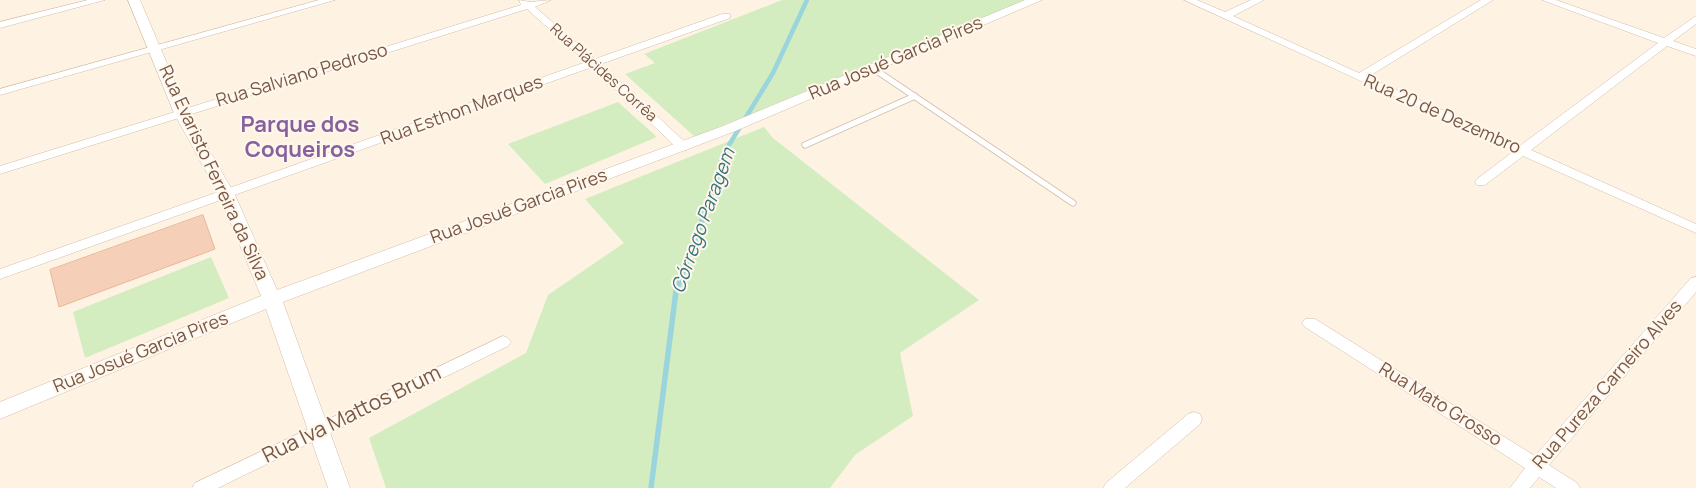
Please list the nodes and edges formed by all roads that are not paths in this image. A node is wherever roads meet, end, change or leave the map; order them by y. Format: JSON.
{"nodes":[{"id":1,"x":100,"y":0,"type":"edge"},
{"id":2,"x":134,"y":0,"type":"edge"},
{"id":3,"x":330,"y":0,"type":"edge"},
{"id":4,"x":546,"y":0,"type":"edge"},
{"id":5,"x":1036,"y":0,"type":"edge"},
{"id":6,"x":1189,"y":0,"type":"edge"},
{"id":7,"x":1259,"y":0,"type":"edge"},
{"id":8,"x":1488,"y":0,"type":"edge"},
{"id":9,"x":1547,"y":0,"type":"edge"},
{"id":10,"x":526,"y":3,"type":"edge"},
{"id":11,"x":726,"y":16,"type":"dead end"},
{"id":12,"x":1225,"y":16,"type":"junction"},
{"id":13,"x":1696,"y":19,"type":"edge"},
{"id":14,"x":0,"y":25,"type":"edge"},
{"id":15,"x":1666,"y":42,"type":"junction"},
{"id":16,"x":155,"y":49,"type":"junction"},
{"id":17,"x":1696,"y":53,"type":"edge"},
{"id":18,"x":595,"y":64,"type":"junction"},
{"id":19,"x":874,"y":69,"type":"junction"},
{"id":20,"x":1360,"y":77,"type":"junction"},
{"id":21,"x":0,"y":92,"type":"edge"},
{"id":22,"x":915,"y":96,"type":"junction"},
{"id":23,"x":181,"y":113,"type":"junction"},
{"id":24,"x":805,"y":144,"type":"dead end"},
{"id":25,"x":683,"y":147,"type":"junction"},
{"id":26,"x":1524,"y":152,"type":"junction"},
{"id":27,"x":0,"y":170,"type":"edge"},
{"id":28,"x":1481,"y":182,"type":"dead end"},
{"id":29,"x":227,"y":195,"type":"junction"},
{"id":30,"x":1073,"y":203,"type":"dead end"},
{"id":31,"x":1696,"y":229,"type":"edge"},
{"id":32,"x":0,"y":274,"type":"edge"},
{"id":33,"x":1696,"y":282,"type":"edge"},
{"id":34,"x":272,"y":299,"type":"junction"},
{"id":35,"x":1310,"y":323,"type":"dead end"},
{"id":36,"x":503,"y":342,"type":"dead end"},
{"id":37,"x":0,"y":411,"type":"edge"},
{"id":38,"x":1194,"y":419,"type":"dead end"},
{"id":39,"x":319,"y":431,"type":"junction"},
{"id":40,"x":1538,"y":467,"type":"junction"},
{"id":41,"x":201,"y":488,"type":"edge"},
{"id":42,"x":339,"y":488,"type":"edge"},
{"id":43,"x":1112,"y":488,"type":"edge"},
{"id":44,"x":1519,"y":488,"type":"edge"},
{"id":45,"x":1571,"y":488,"type":"edge"}],
"edges":[{"from":1,"to":14,"type":"street"},
{"from":2,"to":16,"type":"street","name":"Rua Evaristo Ferreira da Silva"},
{"from":3,"to":16,"type":"street"},
{"from":4,"to":10,"type":"street","name":"Rua Salviano Pedroso"},
{"from":5,"to":19,"type":"street","name":"Rua Josué Garcia Pires"},
{"from":6,"to":12,"type":"street","name":"Rua 20 de Dezembro"},
{"from":7,"to":12,"type":"street"},
{"from":8,"to":20,"type":"street"},
{"from":9,"to":15,"type":"street"},
{"from":10,"to":18,"type":"street","name":"Rua Plácides Corrêa"},
{"from":10,"to":23,"type":"street","name":"Rua Salviano Pedroso"},
{"from":11,"to":18,"type":"street","name":"Rua Esthon Marques"},
{"from":12,"to":20,"type":"street","name":"Rua 20 de Dezembro"},
{"from":13,"to":15,"type":"street"},
{"from":15,"to":17,"type":"street"},
{"from":15,"to":26,"type":"street"},
{"from":16,"to":21,"type":"street"},
{"from":16,"to":23,"type":"street","name":"Rua Evaristo Ferreira da Silva"},
{"from":18,"to":25,"type":"street","name":"Rua Plácides Corrêa"},
{"from":18,"to":29,"type":"street","name":"Rua Esthon Marques"},
{"from":19,"to":22,"type":"lane"},
{"from":19,"to":25,"type":"street","name":"Rua Josué Garcia Pires"},
{"from":20,"to":26,"type":"street","name":"Rua 20 de Dezembro"},
{"from":22,"to":24,"type":"lane"},
{"from":22,"to":30,"type":"lane"},
{"from":23,"to":27,"type":"street","name":"Rua Salviano Pedroso"},
{"from":23,"to":29,"type":"street","name":"Rua Evaristo Ferreira da Silva"},
{"from":25,"to":34,"type":"street","name":"Rua Josué Garcia Pires"},
{"from":26,"to":28,"type":"street"},
{"from":26,"to":31,"type":"street","name":"Rua 20 de Dezembro"},
{"from":29,"to":32,"type":"street","name":"Rua Esthon Marques"},
{"from":29,"to":34,"type":"street","name":"Rua Evaristo Ferreira da Silva"},
{"from":33,"to":40,"type":"street","name":"Rua Pureza Carneiro Alves"},
{"from":34,"to":37,"type":"street","name":"Rua Josué Garcia Pires"},
{"from":34,"to":39,"type":"street","name":"Rua Evaristo Ferreira da Silva"},
{"from":35,"to":40,"type":"street","name":"Rua Mato Grosso"},
{"from":36,"to":39,"type":"street","name":"Rua Iva Mattos Brum"},
{"from":38,"to":43,"type":"street"},
{"from":39,"to":41,"type":"street","name":"Rua Iva Mattos Brum"},
{"from":39,"to":42,"type":"street","name":"Rua Evaristo Ferreira da Silva"},
{"from":40,"to":44,"type":"street","name":"Rua Pureza Carneiro Alves"},
{"from":40,"to":45,"type":"street","name":"Rua Mato Grosso"}]}
